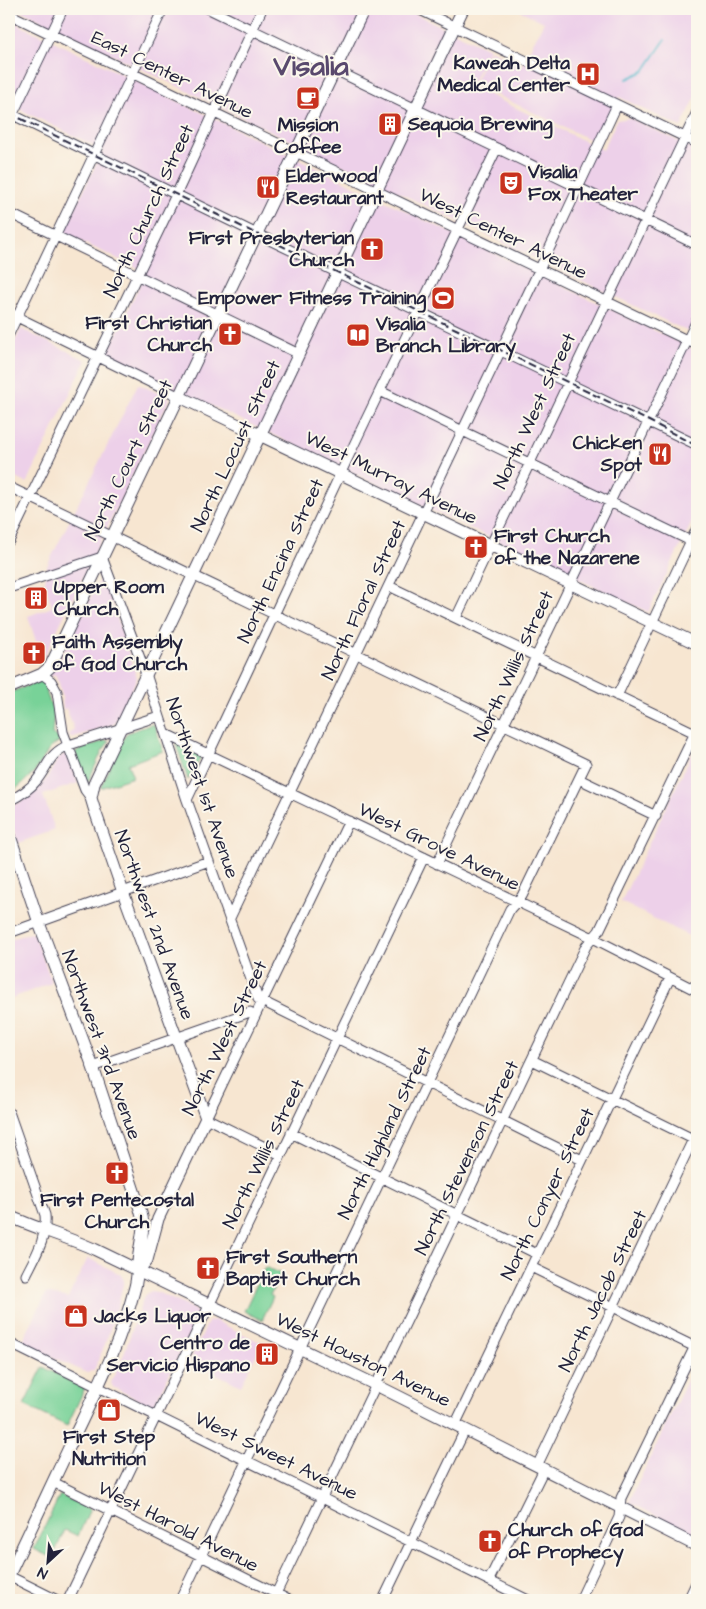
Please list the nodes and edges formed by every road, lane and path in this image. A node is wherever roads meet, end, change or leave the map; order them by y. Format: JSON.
{"nodes":[{"id":1,"x":63,"y":9,"type":"edge"},
{"id":2,"x":163,"y":9,"type":"edge"},
{"id":3,"x":209,"y":9,"type":"edge"},
{"id":4,"x":262,"y":9,"type":"edge"},
{"id":5,"x":364,"y":9,"type":"edge"},
{"id":6,"x":418,"y":9,"type":"edge"},
{"id":7,"x":463,"y":9,"type":"edge"},
{"id":8,"x":9,"y":14,"type":"edge"},
{"id":9,"x":455,"y":27,"type":"junction"},
{"id":10,"x":252,"y":30,"type":"junction"},
{"id":11,"x":50,"y":34,"type":"junction"},
{"id":12,"x":335,"y":70,"type":"junction"},
{"id":13,"x":132,"y":73,"type":"junction"},
{"id":14,"x":617,"y":104,"type":"junction"},
{"id":15,"x":416,"y":109,"type":"junction"},
{"id":16,"x":697,"y":112,"type":"edge"},
{"id":17,"x":214,"y":113,"type":"junction"},
{"id":18,"x":10,"y":116,"type":"edge"},
{"id":19,"x":685,"y":137,"type":"junction"},
{"id":20,"x":697,"y":143,"type":"edge"},
{"id":21,"x":498,"y":148,"type":"junction"},
{"id":22,"x":295,"y":151,"type":"junction"},
{"id":23,"x":94,"y":154,"type":"junction"},
{"id":24,"x":578,"y":187,"type":"junction"},
{"id":25,"x":377,"y":190,"type":"junction"},
{"id":26,"x":176,"y":195,"type":"junction"},
{"id":27,"x":9,"y":213,"type":"edge"},
{"id":28,"x":646,"y":219,"type":"junction"},
{"id":29,"x":458,"y":230,"type":"junction"},
{"id":30,"x":256,"y":234,"type":"junction"},
{"id":31,"x":57,"y":236,"type":"junction"},
{"id":32,"x":697,"y":244,"type":"edge"},
{"id":33,"x":540,"y":269,"type":"junction"},
{"id":34,"x":337,"y":272,"type":"junction"},
{"id":35,"x":137,"y":276,"type":"junction"},
{"id":36,"x":606,"y":301,"type":"junction"},
{"id":37,"x":420,"y":311,"type":"junction"},
{"id":38,"x":13,"y":315,"type":"edge"},
{"id":39,"x":218,"y":315,"type":"junction"},
{"id":40,"x":697,"y":320,"type":"edge"},
{"id":41,"x":9,"y":334,"type":"edge"},
{"id":42,"x":688,"y":340,"type":"junction"},
{"id":43,"x":697,"y":345,"type":"edge"},
{"id":44,"x":500,"y":350,"type":"junction"},
{"id":45,"x":299,"y":354,"type":"junction"},
{"id":46,"x":98,"y":357,"type":"junction"},
{"id":47,"x":569,"y":383,"type":"junction"},
{"id":48,"x":380,"y":391,"type":"junction"},
{"id":49,"x":178,"y":396,"type":"junction"},
{"id":50,"x":648,"y":421,"type":"junction"},
{"id":51,"x":462,"y":432,"type":"junction"},
{"id":52,"x":261,"y":434,"type":"junction"},
{"id":53,"x":697,"y":445,"type":"edge"},
{"id":54,"x":529,"y":463,"type":"junction"},
{"id":55,"x":340,"y":473,"type":"junction"},
{"id":56,"x":9,"y":487,"type":"edge"},
{"id":57,"x":30,"y":497,"type":"junction"},
{"id":58,"x":610,"y":502,"type":"junction"},
{"id":59,"x":423,"y":513,"type":"junction"},
{"id":60,"x":697,"y":528,"type":"edge"},
{"id":61,"x":111,"y":536,"type":"junction"},
{"id":62,"x":9,"y":541,"type":"edge"},
{"id":63,"x":694,"y":542,"type":"edge"},
{"id":64,"x":491,"y":545,"type":"junction"},
{"id":65,"x":102,"y":556,"type":"junction"},
{"id":66,"x":194,"y":575,"type":"junction"},
{"id":67,"x":572,"y":583,"type":"junction"},
{"id":68,"x":389,"y":586,"type":"junction"},
{"id":69,"x":9,"y":588,"type":"edge"},
{"id":70,"x":275,"y":614,"type":"junction"},
{"id":71,"x":456,"y":618,"type":"junction"},
{"id":72,"x":653,"y":622,"type":"junction"},
{"id":73,"x":697,"y":644,"type":"edge"},
{"id":74,"x":356,"y":653,"type":"junction"},
{"id":75,"x":536,"y":657,"type":"junction"},
{"id":76,"x":42,"y":674,"type":"junction"},
{"id":77,"x":146,"y":674,"type":"junction"},
{"id":78,"x":12,"y":685,"type":"edge"},
{"id":79,"x":617,"y":696,"type":"junction"},
{"id":80,"x":159,"y":716,"type":"junction"},
{"id":81,"x":505,"y":724,"type":"junction"},
{"id":82,"x":120,"y":728,"type":"junction"},
{"id":83,"x":166,"y":734,"type":"junction"},
{"id":84,"x":697,"y":734,"type":"edge"},
{"id":85,"x":69,"y":745,"type":"junction"},
{"id":86,"x":208,"y":754,"type":"junction"},
{"id":87,"x":579,"y":779,"type":"junction"},
{"id":88,"x":290,"y":793,"type":"junction"},
{"id":89,"x":91,"y":798,"type":"junction"},
{"id":90,"x":187,"y":800,"type":"junction"},
{"id":91,"x":9,"y":801,"type":"edge"},
{"id":92,"x":656,"y":816,"type":"junction"},
{"id":93,"x":349,"y":821,"type":"junction"},
{"id":94,"x":9,"y":833,"type":"edge"},
{"id":95,"x":424,"y":857,"type":"junction"},
{"id":96,"x":209,"y":862,"type":"junction"},
{"id":97,"x":437,"y":864,"type":"junction"},
{"id":98,"x":123,"y":892,"type":"junction"},
{"id":99,"x":517,"y":902,"type":"junction"},
{"id":100,"x":230,"y":918,"type":"junction"},
{"id":101,"x":39,"y":923,"type":"junction"},
{"id":102,"x":9,"y":933,"type":"edge"},
{"id":103,"x":593,"y":938,"type":"junction"},
{"id":104,"x":670,"y":978,"type":"junction"},
{"id":105,"x":697,"y":991,"type":"edge"},
{"id":106,"x":262,"y":1001,"type":"junction"},
{"id":107,"x":255,"y":1014,"type":"junction"},
{"id":108,"x":176,"y":1038,"type":"junction"},
{"id":109,"x":337,"y":1038,"type":"junction"},
{"id":110,"x":532,"y":1060,"type":"junction"},
{"id":111,"x":92,"y":1068,"type":"junction"},
{"id":112,"x":427,"y":1083,"type":"junction"},
{"id":113,"x":611,"y":1099,"type":"junction"},
{"id":114,"x":9,"y":1112,"type":"edge"},
{"id":115,"x":206,"y":1118,"type":"junction"},
{"id":116,"x":503,"y":1120,"type":"junction"},
{"id":117,"x":292,"y":1133,"type":"junction"},
{"id":118,"x":696,"y":1137,"type":"edge"},
{"id":119,"x":280,"y":1155,"type":"junction"},
{"id":120,"x":582,"y":1160,"type":"junction"},
{"id":121,"x":382,"y":1177,"type":"junction"},
{"id":122,"x":457,"y":1214,"type":"junction"},
{"id":123,"x":9,"y":1216,"type":"edge"},
{"id":124,"x":143,"y":1218,"type":"junction"},
{"id":125,"x":158,"y":1219,"type":"junction"},
{"id":126,"x":44,"y":1231,"type":"junction"},
{"id":127,"x":537,"y":1254,"type":"junction"},
{"id":128,"x":531,"y":1267,"type":"junction"},
{"id":129,"x":138,"y":1271,"type":"junction"},
{"id":130,"x":26,"y":1275,"type":"dead end"},
{"id":131,"x":209,"y":1305,"type":"junction"},
{"id":132,"x":613,"y":1308,"type":"junction"},
{"id":133,"x":9,"y":1343,"type":"edge"},
{"id":134,"x":696,"y":1345,"type":"edge"},
{"id":135,"x":300,"y":1349,"type":"junction"},
{"id":136,"x":376,"y":1385,"type":"junction"},
{"id":137,"x":99,"y":1386,"type":"junction"},
{"id":138,"x":157,"y":1415,"type":"junction"},
{"id":139,"x":460,"y":1427,"type":"junction"},
{"id":140,"x":247,"y":1460,"type":"junction"},
{"id":141,"x":541,"y":1468,"type":"junction"},
{"id":142,"x":53,"y":1482,"type":"junction"},
{"id":143,"x":323,"y":1498,"type":"junction"},
{"id":144,"x":620,"y":1508,"type":"junction"},
{"id":145,"x":111,"y":1511,"type":"junction"},
{"id":146,"x":412,"y":1542,"type":"junction"},
{"id":147,"x":697,"y":1546,"type":"edge"},
{"id":148,"x":201,"y":1556,"type":"junction"},
{"id":149,"x":9,"y":1576,"type":"edge"},
{"id":150,"x":489,"y":1580,"type":"junction"},
{"id":151,"x":697,"y":1581,"type":"edge"},
{"id":152,"x":274,"y":1597,"type":"edge"},
{"id":153,"x":57,"y":1600,"type":"edge"},
{"id":154,"x":68,"y":1600,"type":"edge"},
{"id":155,"x":180,"y":1600,"type":"edge"},
{"id":156,"x":289,"y":1600,"type":"edge"},
{"id":157,"x":384,"y":1600,"type":"edge"},
{"id":158,"x":528,"y":1600,"type":"edge"},
{"id":159,"x":580,"y":1600,"type":"edge"},
{"id":160,"x":688,"y":1600,"type":"edge"}],
"edges":[{"from":1,"to":11,"type":"street"},
{"from":2,"to":13,"type":"street"},
{"from":3,"to":10,"type":"street"},
{"from":4,"to":10,"type":"street","name":"North Church Street"},
{"from":5,"to":12,"type":"main road","name":"North Court Street"},
{"from":6,"to":9,"type":"street"},
{"from":7,"to":9,"type":"main road","name":"North Locust Street"},
{"from":8,"to":11,"type":"street","name":"East Center Avenue"},
{"from":9,"to":14,"type":"street"},
{"from":9,"to":15,"type":"main road","name":"North Locust Street"},
{"from":10,"to":12,"type":"street"},
{"from":10,"to":17,"type":"street","name":"North Church Street"},
{"from":11,"to":13,"type":"street","name":"East Center Avenue"},
{"from":11,"to":18,"type":"street"},
{"from":12,"to":15,"type":"street"},
{"from":12,"to":22,"type":"main road","name":"North Court Street"},
{"from":13,"to":17,"type":"street","name":"East Center Avenue"},
{"from":13,"to":23,"type":"street"},
{"from":14,"to":19,"type":"street"},
{"from":14,"to":24,"type":"street","name":"North Floral Street"},
{"from":15,"to":21,"type":"street"},
{"from":15,"to":25,"type":"main road","name":"North Locust Street"},
{"from":16,"to":19,"type":"street","name":"North West Street"},
{"from":17,"to":22,"type":"street","name":"East Center Avenue"},
{"from":17,"to":26,"type":"street","name":"North Church Street"},
{"from":18,"to":23,"type":"street"},
{"from":19,"to":20,"type":"street"},
{"from":19,"to":28,"type":"street","name":"North West Street"},
{"from":21,"to":24,"type":"street"},
{"from":21,"to":29,"type":"street","name":"North Encina Street"},
{"from":22,"to":25,"type":"street","name":"West Center Avenue"},
{"from":22,"to":30,"type":"main road","name":"North Court Street"},
{"from":23,"to":26,"type":"street"},
{"from":23,"to":31,"type":"street"},
{"from":24,"to":28,"type":"street"},
{"from":24,"to":33,"type":"street","name":"North Floral Street"},
{"from":25,"to":29,"type":"street","name":"West Center Avenue"},
{"from":25,"to":34,"type":"main road","name":"North Locust Street"},
{"from":26,"to":30,"type":"street"},
{"from":26,"to":35,"type":"street","name":"North Church Street"},
{"from":27,"to":31,"type":"street"},
{"from":28,"to":32,"type":"street"},
{"from":28,"to":36,"type":"street","name":"North West Street"},
{"from":29,"to":33,"type":"street","name":"West Center Avenue"},
{"from":29,"to":37,"type":"street","name":"North Encina Street"},
{"from":30,"to":34,"type":"street"},
{"from":30,"to":39,"type":"main road","name":"North Court Street"},
{"from":31,"to":35,"type":"street"},
{"from":31,"to":38,"type":"street"},
{"from":33,"to":36,"type":"street","name":"West Center Avenue"},
{"from":33,"to":44,"type":"street","name":"North Floral Street"},
{"from":34,"to":37,"type":"street"},
{"from":34,"to":45,"type":"main road","name":"North Locust Street"},
{"from":35,"to":39,"type":"street"},
{"from":35,"to":46,"type":"street","name":"North Church Street"},
{"from":36,"to":42,"type":"street","name":"West Center Avenue"},
{"from":36,"to":47,"type":"street","name":"North West Street"},
{"from":37,"to":44,"type":"street"},
{"from":37,"to":48,"type":"street","name":"North Encina Street"},
{"from":38,"to":41,"type":"street"},
{"from":38,"to":46,"type":"street"},
{"from":39,"to":45,"type":"street"},
{"from":39,"to":49,"type":"main road","name":"North Court Street"},
{"from":40,"to":42,"type":"street","name":"North Willis Street"},
{"from":42,"to":43,"type":"street","name":"West Center Avenue"},
{"from":42,"to":50,"type":"street","name":"North Willis Street"},
{"from":44,"to":47,"type":"street"},
{"from":44,"to":51,"type":"street","name":"North Floral Street"},
{"from":45,"to":52,"type":"main road","name":"North Locust Street"},
{"from":46,"to":49,"type":"street"},
{"from":46,"to":57,"type":"street","name":"North Church Street"},
{"from":47,"to":50,"type":"street"},
{"from":47,"to":54,"type":"street","name":"North West Street"},
{"from":48,"to":51,"type":"street"},
{"from":48,"to":55,"type":"street","name":"North Encina Street"},
{"from":49,"to":52,"type":"main road","name":"West Murray Avenue"},
{"from":49,"to":61,"type":"main road","name":"North Court Street"},
{"from":50,"to":53,"type":"street"},
{"from":50,"to":58,"type":"street","name":"North Willis Street"},
{"from":51,"to":54,"type":"street"},
{"from":51,"to":59,"type":"street","name":"North Floral Street"},
{"from":52,"to":55,"type":"main road","name":"West Murray Avenue"},
{"from":52,"to":66,"type":"main road","name":"North Locust Street"},
{"from":54,"to":58,"type":"street"},
{"from":54,"to":64,"type":"street","name":"North West Street"},
{"from":55,"to":59,"type":"main road","name":"West Murray Avenue"},
{"from":55,"to":70,"type":"street","name":"North Encina Street"},
{"from":56,"to":57,"type":"street"},
{"from":57,"to":61,"type":"street"},
{"from":57,"to":62,"type":"street","name":"North Church Street"},
{"from":58,"to":63,"type":"street"},
{"from":58,"to":67,"type":"street","name":"North Willis Street"},
{"from":59,"to":64,"type":"main road","name":"West Murray Avenue"},
{"from":59,"to":68,"type":"street","name":"North Floral Street"},
{"from":60,"to":63,"type":"street"},
{"from":61,"to":65,"type":"main road","name":"North Court Street"},
{"from":61,"to":66,"type":"street"},
{"from":63,"to":72,"type":"street"},
{"from":64,"to":67,"type":"main road","name":"West Murray Avenue"},
{"from":64,"to":71,"type":"street","name":"North West Street"},
{"from":65,"to":69,"type":"street"},
{"from":65,"to":76,"type":"main road","name":"North Court Street"},
{"from":65,"to":77,"type":"street","name":"Northwest 1st Avenue"},
{"from":66,"to":70,"type":"street"},
{"from":66,"to":77,"type":"main road","name":"North Locust Street"},
{"from":67,"to":72,"type":"main road","name":"West Murray Avenue"},
{"from":67,"to":75,"type":"street","name":"North Willis Street"},
{"from":68,"to":71,"type":"street"},
{"from":68,"to":74,"type":"street","name":"North Floral Street"},
{"from":70,"to":74,"type":"street"},
{"from":70,"to":86,"type":"street","name":"North Encina Street"},
{"from":71,"to":75,"type":"street"},
{"from":72,"to":73,"type":"main road","name":"West Murray Avenue"},
{"from":72,"to":79,"type":"street"},
{"from":74,"to":81,"type":"street"},
{"from":74,"to":88,"type":"street","name":"North Floral Street"},
{"from":75,"to":79,"type":"street"},
{"from":75,"to":81,"type":"street","name":"North Willis Street"},
{"from":76,"to":78,"type":"main road"},
{"from":76,"to":85,"type":"street","name":"Northwest 2nd Avenue"},
{"from":77,"to":80,"type":"street","name":"Northwest 1st Avenue"},
{"from":77,"to":82,"type":"main road","name":"North Locust Street"},
{"from":79,"to":84,"type":"street"},
{"from":80,"to":82,"type":"street"},
{"from":80,"to":83,"type":"street","name":"Northwest 1st Avenue"},
{"from":81,"to":87,"type":"street","name":"North Highland Street"},
{"from":81,"to":97,"type":"street","name":"North Willis Street"},
{"from":82,"to":85,"type":"street"},
{"from":82,"to":89,"type":"main road","name":"North Locust Street"},
{"from":83,"to":86,"type":"street","name":"West Grove Avenue"},
{"from":83,"to":90,"type":"street","name":"Northwest 1st Avenue"},
{"from":84,"to":92,"type":"street","name":"North Stevenson Street"},
{"from":85,"to":89,"type":"street","name":"Northwest 2nd Avenue"},
{"from":85,"to":91,"type":"street"},
{"from":86,"to":88,"type":"street","name":"West Grove Avenue"},
{"from":86,"to":90,"type":"street","name":"North Encina Street"},
{"from":87,"to":92,"type":"street"},
{"from":87,"to":99,"type":"street","name":"North Highland Street"},
{"from":88,"to":93,"type":"street","name":"West Grove Avenue"},
{"from":88,"to":100,"type":"street","name":"North Floral Street"},
{"from":89,"to":98,"type":"main road","name":"Northwest 2nd Avenue"},
{"from":90,"to":96,"type":"street","name":"Northwest 1st Avenue"},
{"from":92,"to":103,"type":"street","name":"North Stevenson Street"},
{"from":93,"to":95,"type":"street","name":"West Grove Avenue"},
{"from":93,"to":106,"type":"street","name":"North West Street"},
{"from":94,"to":101,"type":"main road","name":"Northwest 3rd Avenue"},
{"from":95,"to":97,"type":"street","name":"West Grove Avenue"},
{"from":95,"to":109,"type":"street","name":"North Willis Street"},
{"from":96,"to":98,"type":"street"},
{"from":96,"to":100,"type":"street","name":"Northwest 1st Avenue"},
{"from":97,"to":99,"type":"street","name":"West Grove Avenue"},
{"from":98,"to":101,"type":"street"},
{"from":98,"to":108,"type":"main road","name":"Northwest 2nd Avenue"},
{"from":99,"to":103,"type":"street","name":"West Grove Avenue"},
{"from":99,"to":112,"type":"street","name":"North Highland Street"},
{"from":100,"to":106,"type":"street","name":"Northwest 1st Avenue"},
{"from":101,"to":102,"type":"street"},
{"from":101,"to":111,"type":"main road","name":"Northwest 3rd Avenue"},
{"from":103,"to":104,"type":"street","name":"West Grove Avenue"},
{"from":103,"to":110,"type":"street","name":"North Stevenson Street"},
{"from":104,"to":105,"type":"street","name":"West Grove Avenue"},
{"from":104,"to":113,"type":"street","name":"North Conyer Street"},
{"from":106,"to":107,"type":"street","name":"North West Street"},
{"from":106,"to":109,"type":"street"},
{"from":107,"to":108,"type":"street"},
{"from":107,"to":115,"type":"street","name":"North West Street"},
{"from":108,"to":111,"type":"street"},
{"from":108,"to":115,"type":"main road","name":"Northwest 2nd Avenue"},
{"from":109,"to":112,"type":"street"},
{"from":109,"to":117,"type":"street","name":"North Willis Street"},
{"from":110,"to":113,"type":"street"},
{"from":110,"to":116,"type":"street","name":"North Stevenson Street"},
{"from":111,"to":124,"type":"main road","name":"Northwest 3rd Avenue"},
{"from":112,"to":116,"type":"street"},
{"from":112,"to":121,"type":"street","name":"North Highland Street"},
{"from":113,"to":118,"type":"street"},
{"from":113,"to":120,"type":"street","name":"North Conyer Street"},
{"from":114,"to":126,"type":"street"},
{"from":115,"to":119,"type":"street"},
{"from":115,"to":125,"type":"main road","name":"North West Street"},
{"from":116,"to":120,"type":"street"},
{"from":116,"to":122,"type":"street","name":"North Stevenson Street"},
{"from":117,"to":119,"type":"street","name":"North Willis Street"},
{"from":117,"to":121,"type":"street"},
{"from":118,"to":132,"type":"street","name":"North Jacob Street"},
{"from":119,"to":131,"type":"street","name":"North Willis Street"},
{"from":120,"to":127,"type":"street","name":"North Conyer Street"},
{"from":121,"to":122,"type":"street"},
{"from":121,"to":135,"type":"street","name":"North Highland Street"},
{"from":122,"to":127,"type":"street"},
{"from":122,"to":136,"type":"street","name":"North Stevenson Street"},
{"from":123,"to":126,"type":"main road","name":"West Houston Avenue"},
{"from":124,"to":125,"type":"main road"},
{"from":124,"to":129,"type":"main road","name":"Northwest 3rd Avenue"},
{"from":125,"to":129,"type":"main road","name":"North West Street"},
{"from":126,"to":129,"type":"main road","name":"West Houston Avenue"},
{"from":126,"to":130,"type":"street"},
{"from":127,"to":128,"type":"street","name":"North Conyer Street"},
{"from":128,"to":132,"type":"street"},
{"from":128,"to":139,"type":"street","name":"North Conyer Street"},
{"from":129,"to":131,"type":"main road","name":"West Houston Avenue"},
{"from":129,"to":137,"type":"main road"},
{"from":131,"to":135,"type":"main road","name":"West Houston Avenue"},
{"from":131,"to":138,"type":"street","name":"North Willis Street"},
{"from":132,"to":134,"type":"street"},
{"from":132,"to":141,"type":"street","name":"North Jacob Street"},
{"from":133,"to":137,"type":"street","name":"West Sweet Avenue"},
{"from":134,"to":144,"type":"street"},
{"from":135,"to":136,"type":"main road","name":"West Houston Avenue"},
{"from":135,"to":140,"type":"street","name":"North Highland Street"},
{"from":136,"to":139,"type":"main road","name":"West Houston Avenue"},
{"from":136,"to":143,"type":"street","name":"North Stevenson Street"},
{"from":137,"to":138,"type":"street","name":"West Sweet Avenue"},
{"from":137,"to":142,"type":"main road"},
{"from":138,"to":140,"type":"street","name":"West Sweet Avenue"},
{"from":138,"to":145,"type":"street","name":"North Willis Street"},
{"from":139,"to":141,"type":"main road","name":"West Houston Avenue"},
{"from":139,"to":146,"type":"street","name":"North Conyer Street"},
{"from":140,"to":143,"type":"street","name":"West Sweet Avenue"},
{"from":140,"to":148,"type":"street","name":"North Highland Street"},
{"from":141,"to":144,"type":"main road","name":"West Houston Avenue"},
{"from":141,"to":150,"type":"street","name":"North Jacob Street"},
{"from":142,"to":145,"type":"street","name":"West Harold Avenue"},
{"from":142,"to":149,"type":"main road"},
{"from":143,"to":146,"type":"street","name":"West Sweet Avenue"},
{"from":143,"to":152,"type":"street","name":"North Stevenson Street"},
{"from":144,"to":147,"type":"main road","name":"West Houston Avenue"},
{"from":144,"to":159,"type":"street"},
{"from":145,"to":148,"type":"street","name":"West Harold Avenue"},
{"from":145,"to":154,"type":"street","name":"North Willis Street"},
{"from":146,"to":150,"type":"street","name":"West Sweet Avenue"},
{"from":146,"to":157,"type":"street","name":"North Conyer Street"},
{"from":148,"to":152,"type":"street","name":"West Harold Avenue"},
{"from":148,"to":155,"type":"street","name":"North Highland Street"},
{"from":149,"to":153,"type":"street"},
{"from":150,"to":158,"type":"street","name":"West Sweet Avenue"},
{"from":151,"to":160,"type":"street"},
{"from":152,"to":156,"type":"street","name":"West Harold Avenue"}]}
